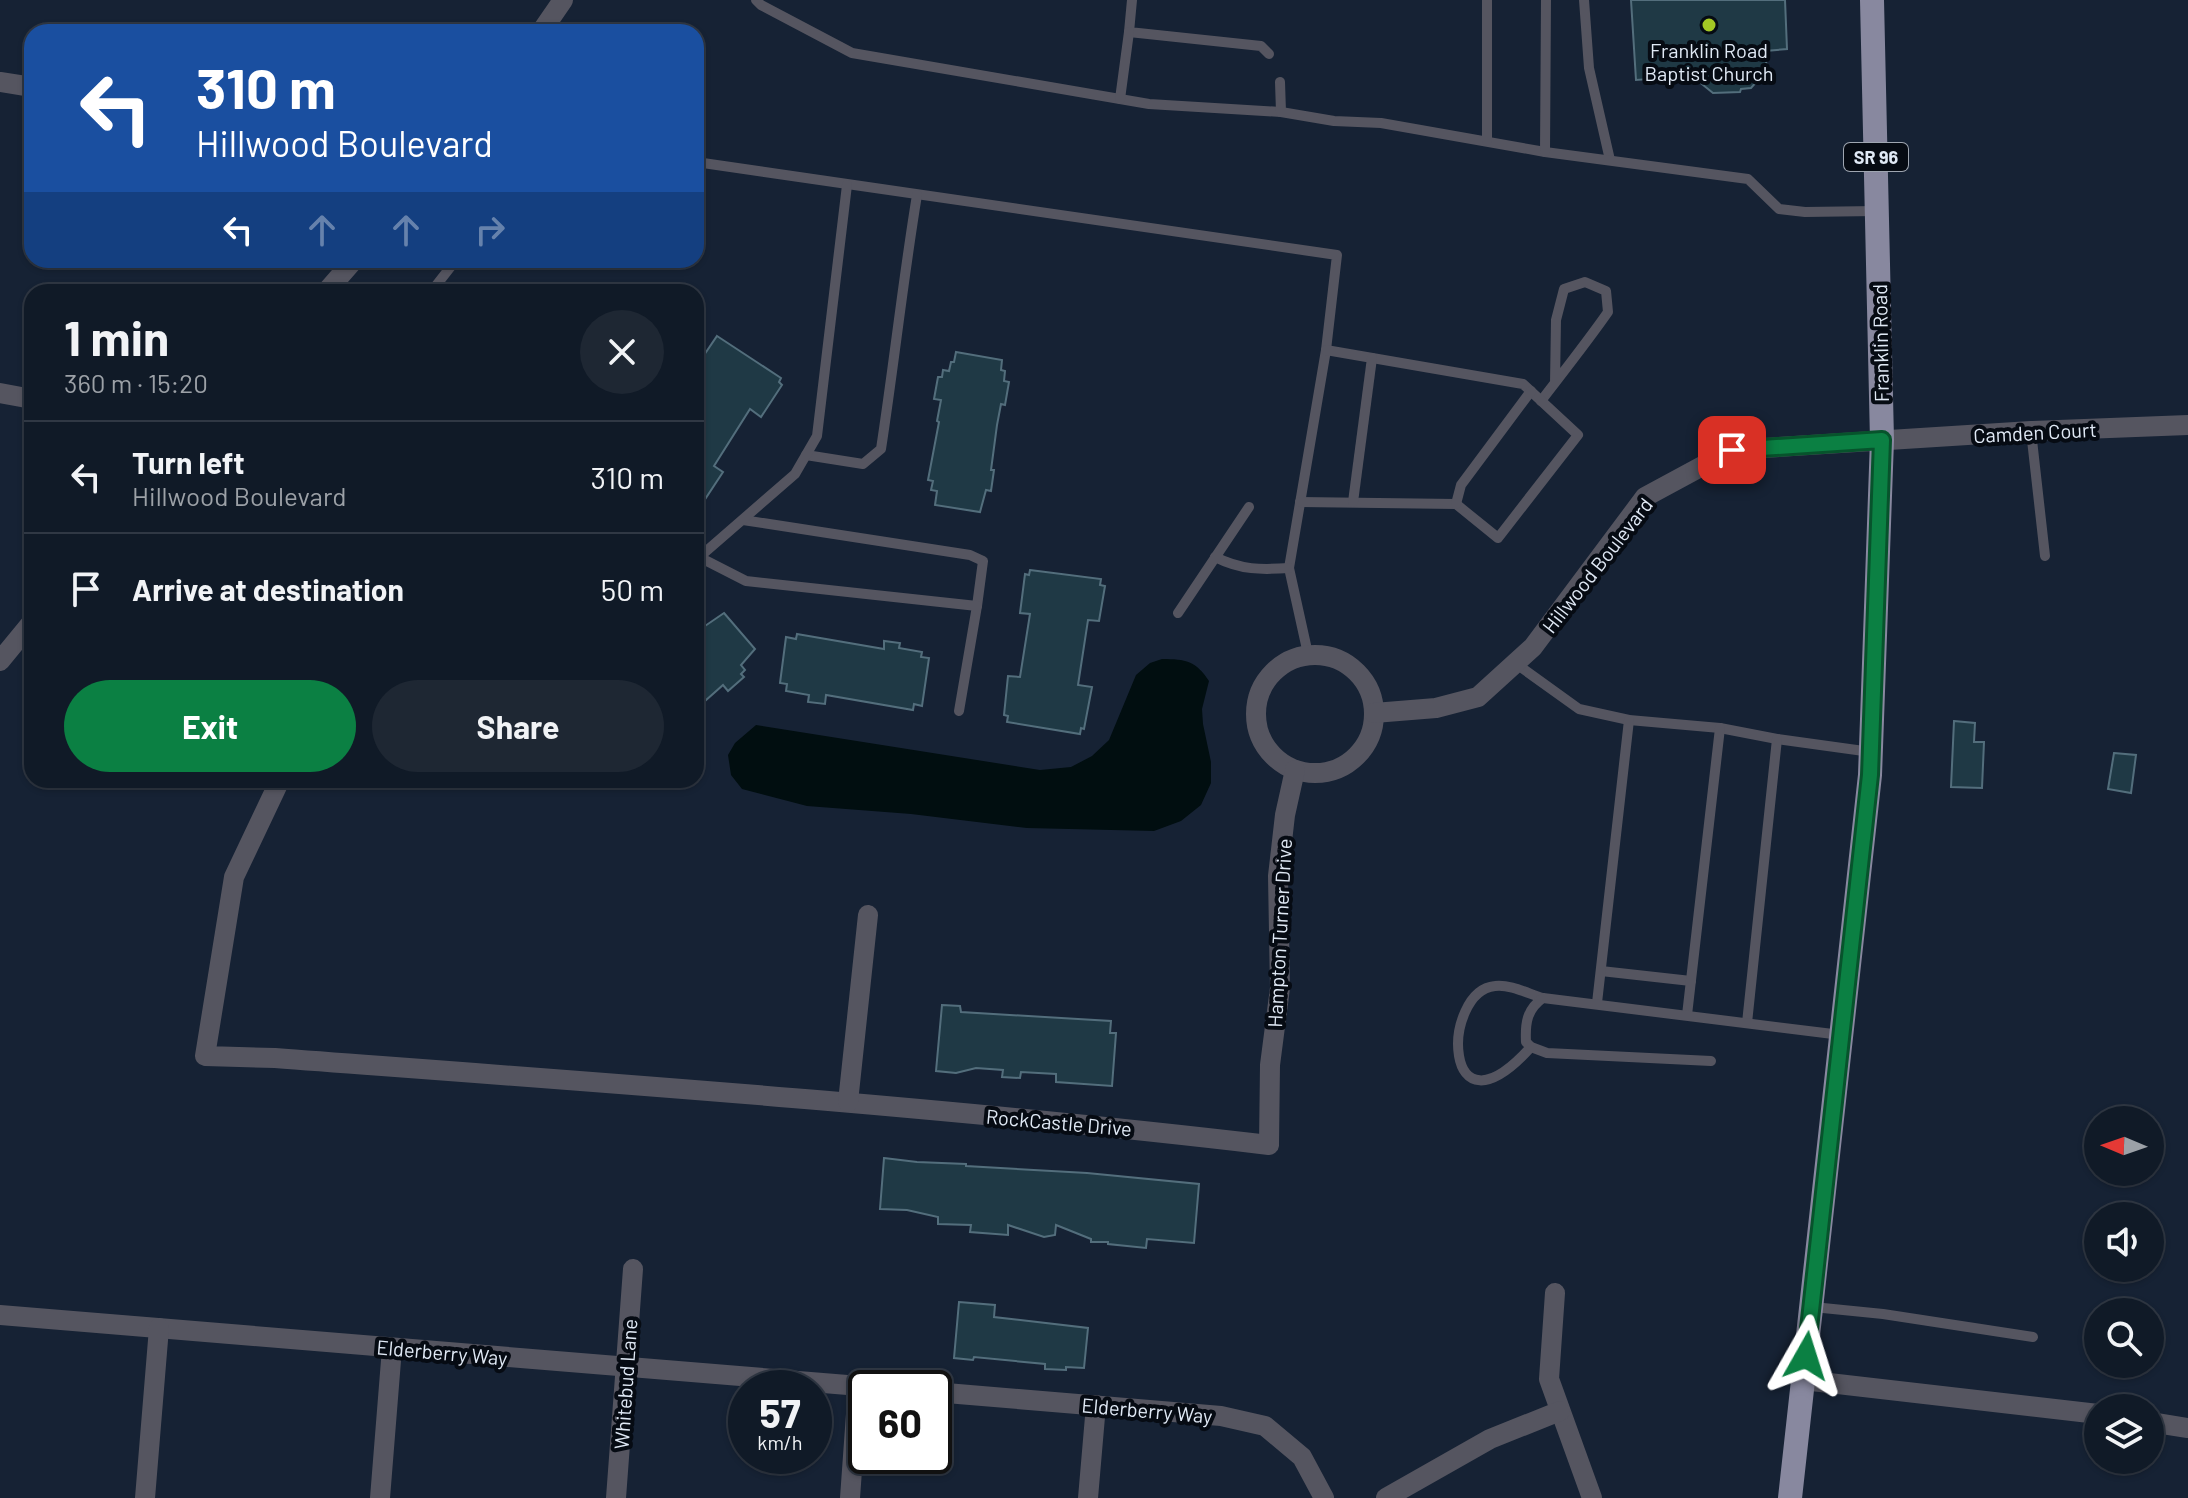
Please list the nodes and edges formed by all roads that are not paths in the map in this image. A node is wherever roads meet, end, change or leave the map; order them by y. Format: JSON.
{"nodes":[{"id":1,"x":563,"y":0,"type":"edge"},
{"id":2,"x":756,"y":0,"type":"edge"},
{"id":3,"x":1132,"y":0,"type":"edge"},
{"id":4,"x":1487,"y":0,"type":"edge"},
{"id":5,"x":1546,"y":0,"type":"edge"},
{"id":6,"x":1584,"y":0,"type":"edge"},
{"id":7,"x":1872,"y":0,"type":"edge"},
{"id":8,"x":546,"y":24,"type":"edge"},
{"id":9,"x":1129,"y":32,"type":"junction"},
{"id":10,"x":1269,"y":54,"type":"dead end"},
{"id":11,"x":0,"y":82,"type":"edge"},
{"id":12,"x":1280,"y":82,"type":"dead end"},
{"id":13,"x":24,"y":86,"type":"edge"},
{"id":14,"x":1120,"y":99,"type":"junction"},
{"id":15,"x":1281,"y":112,"type":"junction"},
{"id":16,"x":1487,"y":141,"type":"junction"},
{"id":17,"x":1545,"y":152,"type":"junction"},
{"id":18,"x":1610,"y":160,"type":"junction"},
{"id":19,"x":704,"y":163,"type":"edge"},
{"id":20,"x":847,"y":185,"type":"junction"},
{"id":21,"x":917,"y":195,"type":"junction"},
{"id":22,"x":1878,"y":211,"type":"junction"},
{"id":23,"x":347,"y":268,"type":"edge"},
{"id":24,"x":450,"y":268,"type":"edge"},
{"id":25,"x":333,"y":284,"type":"edge"},
{"id":26,"x":437,"y":284,"type":"edge"},
{"id":27,"x":1326,"y":350,"type":"junction"},
{"id":28,"x":1372,"y":358,"type":"junction"},
{"id":29,"x":1555,"y":383,"type":"junction"},
{"id":30,"x":1531,"y":391,"type":"junction"},
{"id":31,"x":1541,"y":401,"type":"junction"},
{"id":32,"x":2188,"y":425,"type":"edge"},
{"id":33,"x":2031,"y":431,"type":"junction"},
{"id":34,"x":1882,"y":440,"type":"junction"},
{"id":35,"x":806,"y":455,"type":"junction"},
{"id":36,"x":1300,"y":502,"type":"junction"},
{"id":37,"x":1353,"y":502,"type":"junction"},
{"id":38,"x":1456,"y":504,"type":"junction"},
{"id":39,"x":1249,"y":507,"type":"dead end"},
{"id":40,"x":743,"y":520,"type":"junction"},
{"id":41,"x":704,"y":553,"type":"edge"},
{"id":42,"x":2045,"y":556,"type":"dead end"},
{"id":43,"x":1215,"y":557,"type":"junction"},
{"id":44,"x":704,"y":561,"type":"edge"},
{"id":45,"x":1289,"y":568,"type":"junction"},
{"id":46,"x":977,"y":606,"type":"junction"},
{"id":47,"x":1178,"y":613,"type":"dead end"},
{"id":48,"x":24,"y":632,"type":"edge"},
{"id":49,"x":1308,"y":654,"type":"junction"},
{"id":50,"x":0,"y":661,"type":"edge"},
{"id":51,"x":1515,"y":663,"type":"junction"},
{"id":52,"x":959,"y":711,"type":"dead end"},
{"id":53,"x":1374,"y":713,"type":"junction"},
{"id":54,"x":1629,"y":720,"type":"junction"},
{"id":55,"x":1720,"y":728,"type":"junction"},
{"id":56,"x":1777,"y":739,"type":"junction"},
{"id":57,"x":1871,"y":752,"type":"junction"},
{"id":58,"x":1295,"y":770,"type":"junction"},
{"id":59,"x":276,"y":788,"type":"edge"},
{"id":60,"x":868,"y":915,"type":"dead end"},
{"id":61,"x":1601,"y":971,"type":"junction"},
{"id":62,"x":1691,"y":981,"type":"junction"},
{"id":63,"x":1543,"y":998,"type":"junction"},
{"id":64,"x":1597,"y":1003,"type":"junction"},
{"id":65,"x":1687,"y":1015,"type":"junction"},
{"id":66,"x":1747,"y":1023,"type":"junction"},
{"id":67,"x":1841,"y":1035,"type":"junction"},
{"id":68,"x":1531,"y":1047,"type":"junction"},
{"id":69,"x":1711,"y":1061,"type":"dead end"},
{"id":70,"x":848,"y":1102,"type":"junction"},
{"id":71,"x":1269,"y":1145,"type":"joint"},
{"id":72,"x":633,"y":1269,"type":"dead end"},
{"id":73,"x":1555,"y":1293,"type":"dead end"},
{"id":74,"x":1811,"y":1307,"type":"junction"},
{"id":75,"x":0,"y":1315,"type":"edge"},
{"id":76,"x":159,"y":1328,"type":"junction"},
{"id":77,"x":2033,"y":1337,"type":"dead end"},
{"id":78,"x":392,"y":1348,"type":"junction"},
{"id":79,"x":626,"y":1367,"type":"junction"},
{"id":80,"x":1803,"y":1380,"type":"junction"},
{"id":81,"x":848,"y":1385,"type":"edge"},
{"id":82,"x":952,"y":1393,"type":"edge"},
{"id":83,"x":1096,"y":1405,"type":"junction"},
{"id":84,"x":1560,"y":1411,"type":"junction"},
{"id":85,"x":2084,"y":1412,"type":"edge"},
{"id":86,"x":2164,"y":1424,"type":"edge"},
{"id":87,"x":2188,"y":1428,"type":"edge"},
{"id":88,"x":852,"y":1474,"type":"edge"},
{"id":89,"x":145,"y":1498,"type":"edge"},
{"id":90,"x":380,"y":1498,"type":"edge"},
{"id":91,"x":616,"y":1498,"type":"edge"},
{"id":92,"x":850,"y":1498,"type":"edge"},
{"id":93,"x":1088,"y":1498,"type":"edge"},
{"id":94,"x":1324,"y":1498,"type":"edge"},
{"id":95,"x":1386,"y":1498,"type":"edge"},
{"id":96,"x":1592,"y":1498,"type":"edge"},
{"id":97,"x":1790,"y":1498,"type":"edge"}],
"edges":[{"from":1,"to":8,"type":"street"},
{"from":2,"to":14,"type":"lane"},
{"from":3,"to":9,"type":"lane"},
{"from":4,"to":16,"type":"lane"},
{"from":5,"to":17,"type":"lane"},
{"from":6,"to":18,"type":"lane"},
{"from":7,"to":22,"type":"main road","name":"Franklin Road","number":"SR 96"},
{"from":9,"to":10,"type":"lane"},
{"from":9,"to":14,"type":"lane"},
{"from":11,"to":13,"type":"street"},
{"from":12,"to":15,"type":"lane"},
{"from":14,"to":15,"type":"lane"},
{"from":15,"to":16,"type":"lane"},
{"from":16,"to":17,"type":"lane"},
{"from":17,"to":18,"type":"lane"},
{"from":18,"to":22,"type":"lane"},
{"from":19,"to":20,"type":"lane"},
{"from":20,"to":21,"type":"lane"},
{"from":20,"to":35,"type":"lane"},
{"from":21,"to":27,"type":"lane"},
{"from":21,"to":35,"type":"lane"},
{"from":22,"to":34,"type":"main road","name":"Franklin Road","number":"SR 96"},
{"from":23,"to":25,"type":"street"},
{"from":24,"to":26,"type":"lane"},
{"from":27,"to":28,"type":"lane"},
{"from":27,"to":36,"type":"lane"},
{"from":28,"to":30,"type":"lane"},
{"from":28,"to":37,"type":"lane"},
{"from":29,"to":29,"type":"lane"},
{"from":29,"to":31,"type":"lane"},
{"from":30,"to":31,"type":"lane"},
{"from":30,"to":38,"type":"lane"},
{"from":31,"to":38,"type":"lane"},
{"from":32,"to":33,"type":"street","name":"Camden Court"},
{"from":33,"to":34,"type":"street","name":"Camden Court"},
{"from":33,"to":42,"type":"lane"},
{"from":34,"to":51,"type":"street","name":"Hillwood Boulevard"},
{"from":34,"to":57,"type":"main road","name":"Franklin Road","number":"SR 96"},
{"from":35,"to":40,"type":"lane"},
{"from":36,"to":37,"type":"lane"},
{"from":36,"to":45,"type":"lane"},
{"from":37,"to":38,"type":"lane"},
{"from":39,"to":43,"type":"lane"},
{"from":40,"to":41,"type":"lane"},
{"from":40,"to":46,"type":"lane"},
{"from":43,"to":45,"type":"lane"},
{"from":43,"to":47,"type":"lane"},
{"from":44,"to":46,"type":"lane"},
{"from":45,"to":49,"type":"lane"},
{"from":46,"to":52,"type":"lane"},
{"from":48,"to":50,"type":"street"},
{"from":49,"to":53,"type":"street"},
{"from":49,"to":58,"type":"street"},
{"from":51,"to":53,"type":"street","name":"Hillwood Boulevard"},
{"from":51,"to":54,"type":"lane"},
{"from":53,"to":58,"type":"street"},
{"from":54,"to":55,"type":"lane"},
{"from":54,"to":61,"type":"lane"},
{"from":55,"to":56,"type":"lane"},
{"from":55,"to":62,"type":"lane"},
{"from":56,"to":57,"type":"lane"},
{"from":56,"to":66,"type":"lane"},
{"from":57,"to":67,"type":"main road","name":"Franklin Road","number":"SR 96"},
{"from":58,"to":71,"type":"street","name":"Hampton Turner Drive"},
{"from":59,"to":70,"type":"street","name":"RockCastle Drive"},
{"from":60,"to":70,"type":"street"},
{"from":61,"to":62,"type":"lane"},
{"from":61,"to":64,"type":"lane"},
{"from":62,"to":65,"type":"lane"},
{"from":63,"to":64,"type":"lane"},
{"from":63,"to":68,"type":"lane"},
{"from":63,"to":68,"type":"lane"},
{"from":64,"to":65,"type":"lane"},
{"from":65,"to":66,"type":"lane"},
{"from":66,"to":67,"type":"lane"},
{"from":67,"to":74,"type":"main road","name":"Franklin Road","number":"SR 96"},
{"from":68,"to":69,"type":"lane"},
{"from":70,"to":71,"type":"street","name":"RockCastle Drive"},
{"from":72,"to":79,"type":"street","name":"Whitebud Lane"},
{"from":73,"to":84,"type":"street"},
{"from":74,"to":77,"type":"lane"},
{"from":74,"to":80,"type":"main road","name":"Franklin Road","number":"SR 96"},
{"from":75,"to":76,"type":"street","name":"Elderberry Way"},
{"from":76,"to":78,"type":"street","name":"Elderberry Way"},
{"from":76,"to":89,"type":"street"},
{"from":78,"to":79,"type":"street","name":"Elderberry Way"},
{"from":78,"to":90,"type":"street"},
{"from":79,"to":81,"type":"street","name":"Elderberry Way"},
{"from":79,"to":91,"type":"street","name":"Whitebud Lane"},
{"from":80,"to":85,"type":"street"},
{"from":80,"to":97,"type":"main road","name":"Franklin Road","number":"SR 96"},
{"from":82,"to":83,"type":"street","name":"Elderberry Way"},
{"from":83,"to":93,"type":"street"},
{"from":83,"to":94,"type":"street","name":"Elderberry Way"},
{"from":84,"to":95,"type":"street"},
{"from":84,"to":96,"type":"street"},
{"from":86,"to":87,"type":"street"},
{"from":88,"to":92,"type":"street"}]}
